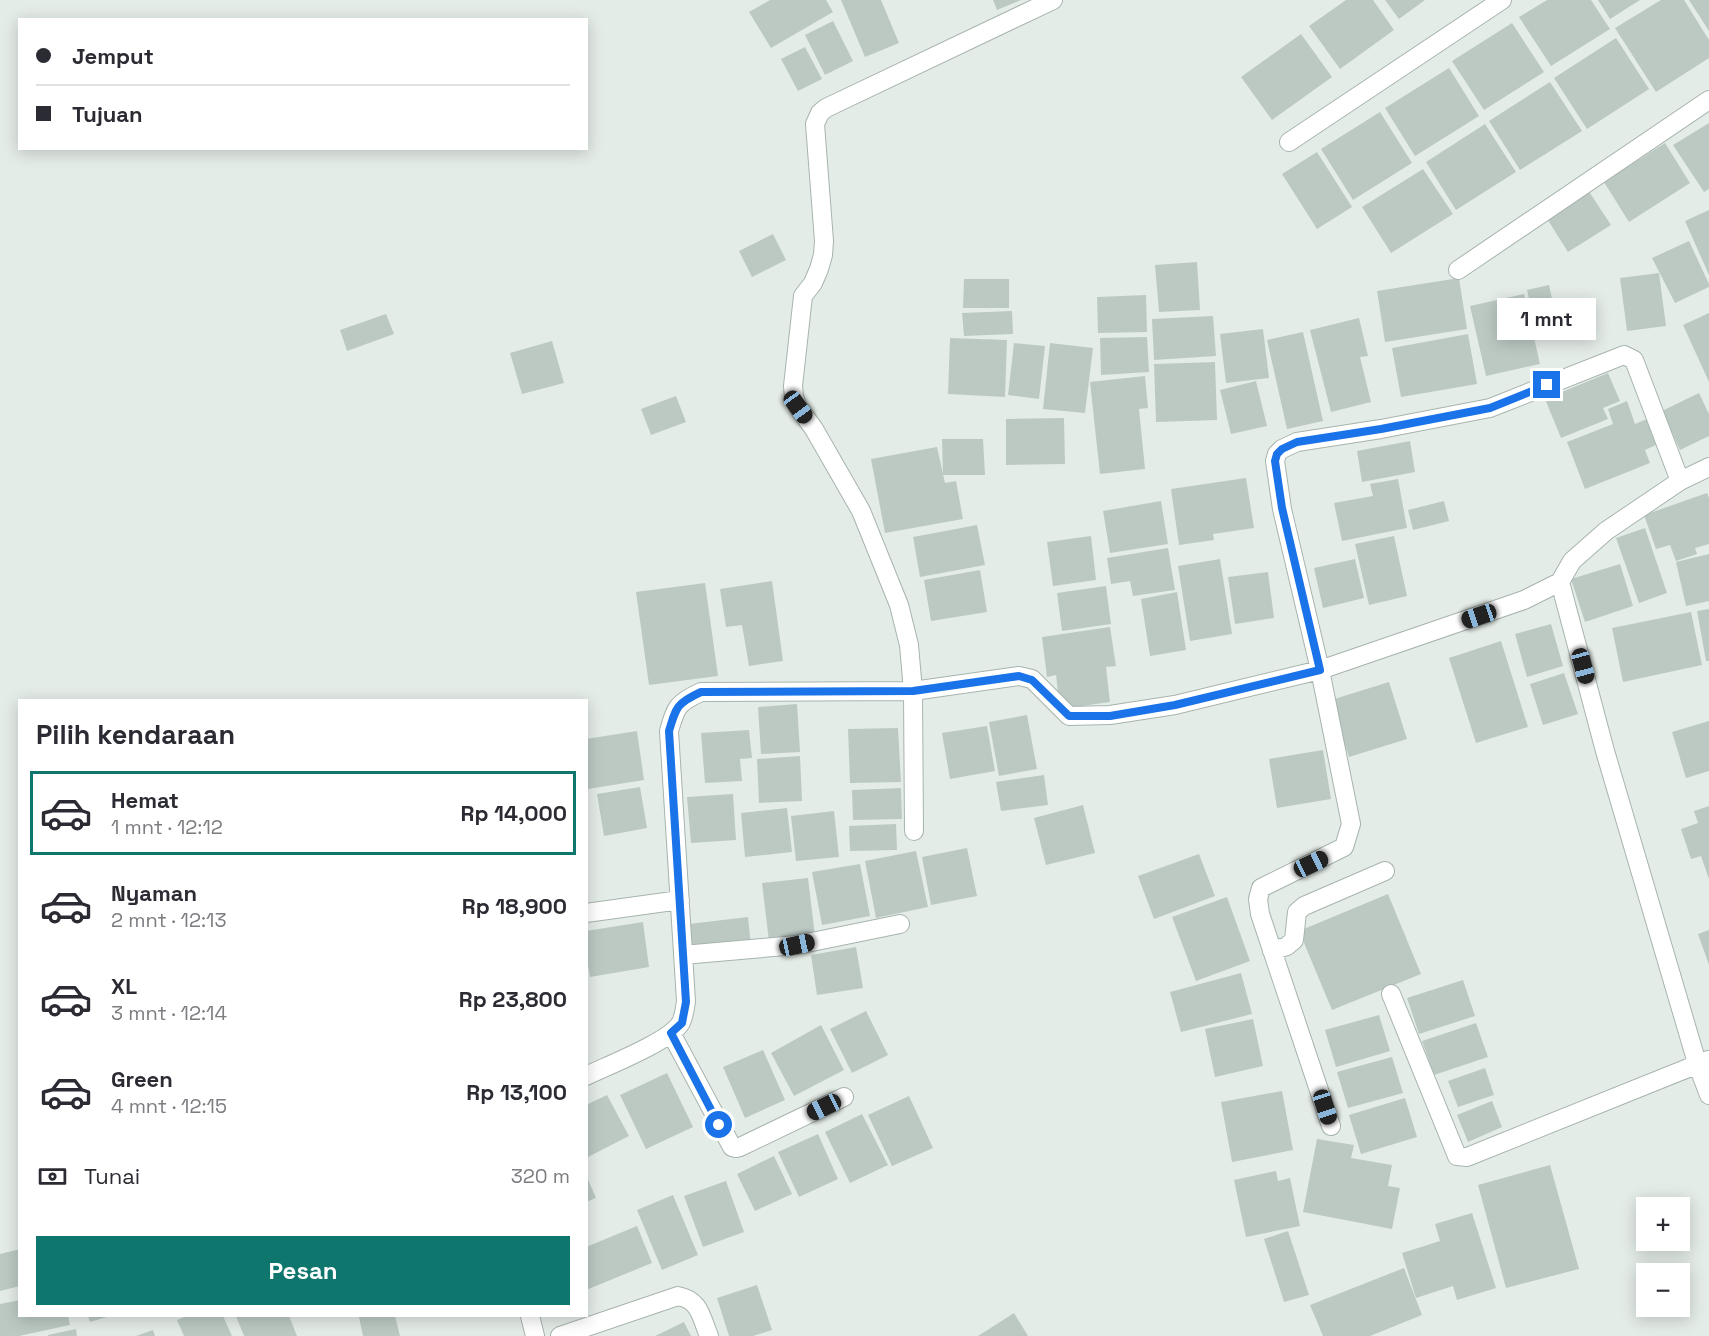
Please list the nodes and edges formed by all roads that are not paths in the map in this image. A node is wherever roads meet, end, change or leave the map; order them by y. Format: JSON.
{"nodes":[{"id":1,"x":1053,"y":0,"type":"edge"},
{"id":2,"x":1502,"y":0,"type":"edge"},
{"id":3,"x":1709,"y":100,"type":"edge"},
{"id":4,"x":1289,"y":142,"type":"dead end"},
{"id":5,"x":1458,"y":270,"type":"dead end"},
{"id":6,"x":1709,"y":467,"type":"edge"},
{"id":7,"x":1680,"y":481,"type":"junction"},
{"id":8,"x":1560,"y":582,"type":"junction"},
{"id":9,"x":1320,"y":670,"type":"junction"},
{"id":10,"x":913,"y":691,"type":"junction"},
{"id":11,"x":914,"y":831,"type":"dead end"},
{"id":12,"x":1385,"y":871,"type":"dead end"},
{"id":13,"x":680,"y":900,"type":"junction"},
{"id":14,"x":588,"y":913,"type":"edge"},
{"id":15,"x":900,"y":924,"type":"dead end"},
{"id":16,"x":1272,"y":951,"type":"junction"},
{"id":17,"x":683,"y":955,"type":"junction"},
{"id":18,"x":1390,"y":994,"type":"dead end"},
{"id":19,"x":671,"y":1033,"type":"junction"},
{"id":20,"x":1703,"y":1061,"type":"edge"},
{"id":21,"x":588,"y":1075,"type":"edge"},
{"id":22,"x":1709,"y":1095,"type":"edge"},
{"id":23,"x":844,"y":1097,"type":"dead end"},
{"id":24,"x":1331,"y":1126,"type":"dead end"},
{"id":25,"x":530,"y":1317,"type":"edge"},
{"id":26,"x":535,"y":1336,"type":"edge"},
{"id":27,"x":560,"y":1336,"type":"edge"},
{"id":28,"x":709,"y":1336,"type":"edge"}],
"edges":[{"from":1,"to":10,"type":"street"},
{"from":2,"to":4,"type":"street"},
{"from":3,"to":5,"type":"street"},
{"from":6,"to":7,"type":"street"},
{"from":7,"to":8,"type":"street"},
{"from":7,"to":9,"type":"street"},
{"from":8,"to":9,"type":"street"},
{"from":8,"to":20,"type":"street"},
{"from":9,"to":10,"type":"street"},
{"from":9,"to":16,"type":"street"},
{"from":10,"to":11,"type":"street"},
{"from":10,"to":13,"type":"street"},
{"from":12,"to":16,"type":"street"},
{"from":13,"to":14,"type":"street"},
{"from":13,"to":17,"type":"street"},
{"from":15,"to":17,"type":"street"},
{"from":16,"to":24,"type":"street"},
{"from":17,"to":19,"type":"street"},
{"from":18,"to":20,"type":"street"},
{"from":19,"to":21,"type":"street"},
{"from":19,"to":23,"type":"street"},
{"from":20,"to":22,"type":"street"},
{"from":25,"to":26,"type":"street"},
{"from":27,"to":28,"type":"street"}]}
